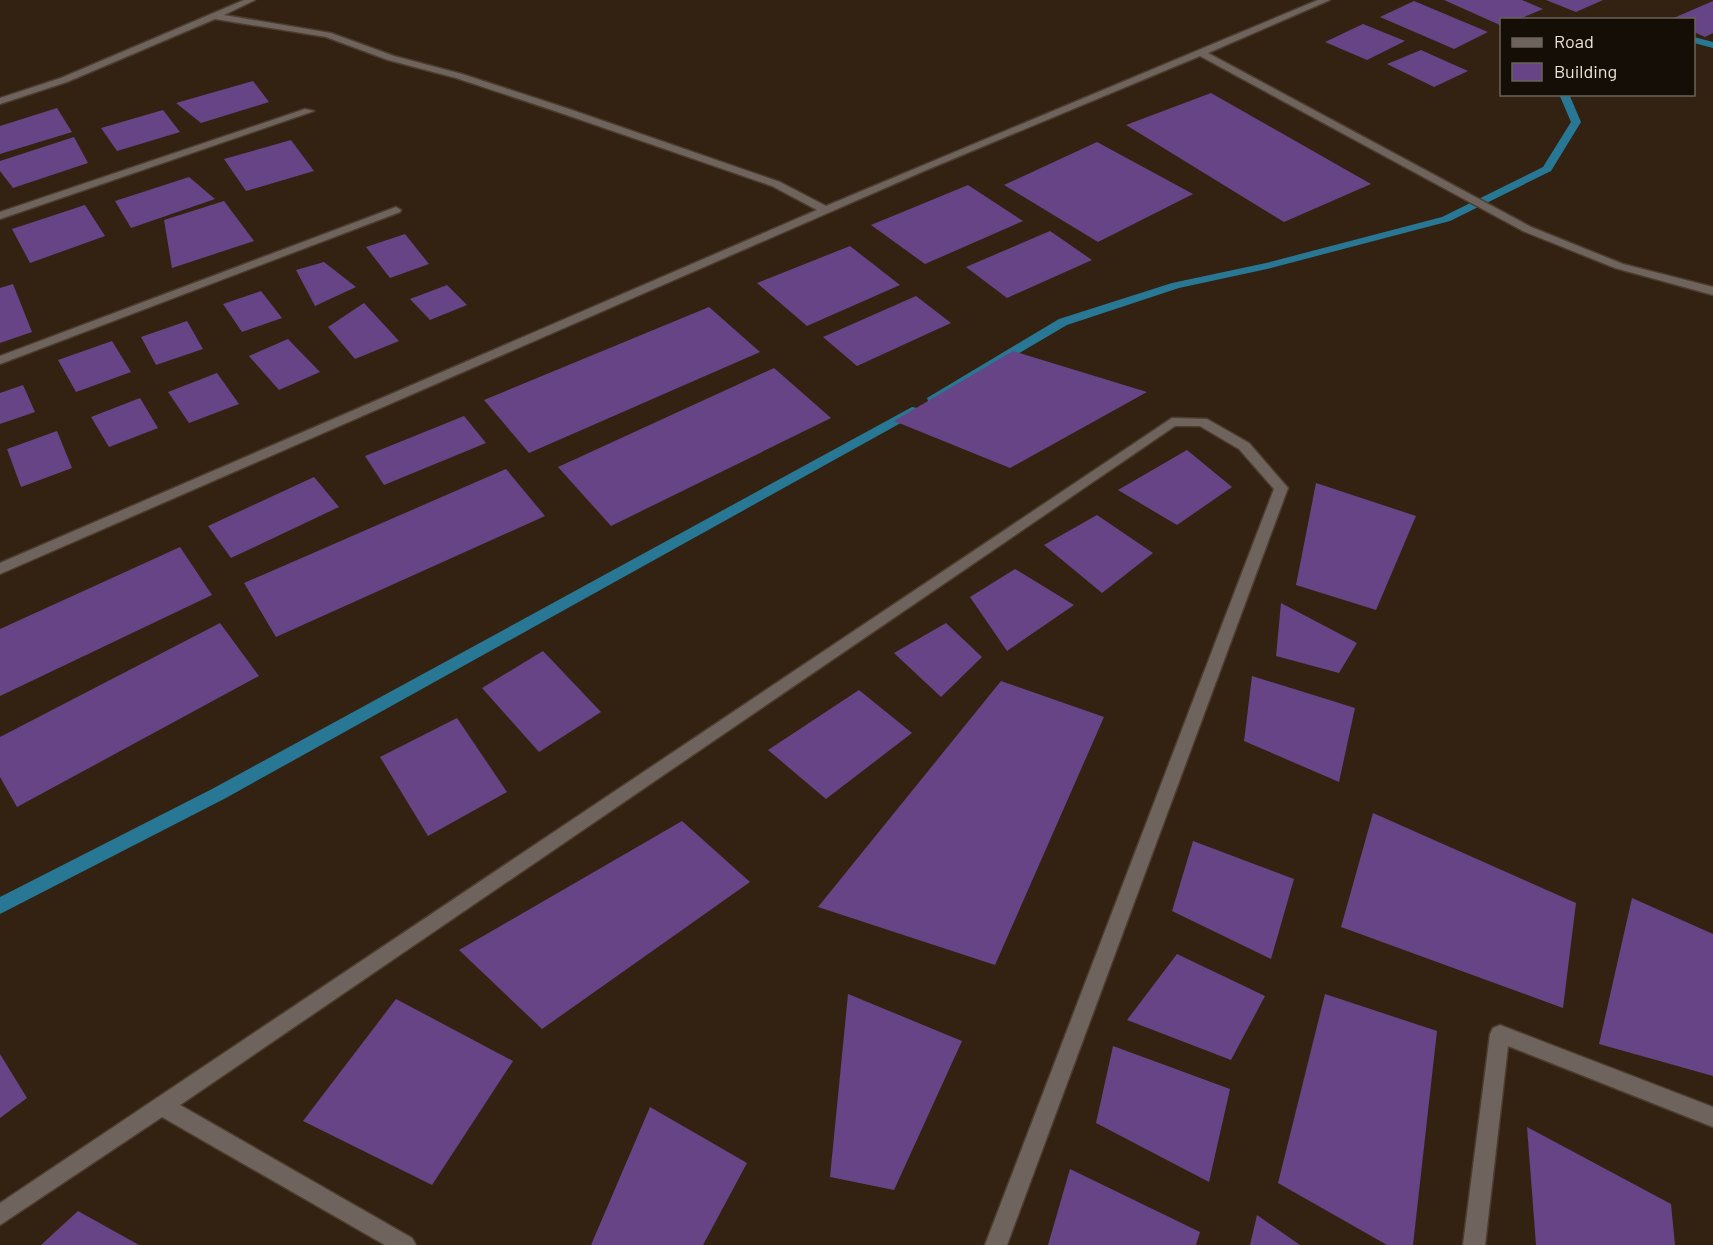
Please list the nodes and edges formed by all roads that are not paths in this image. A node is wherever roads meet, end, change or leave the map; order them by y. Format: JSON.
{"nodes":[{"id":1,"x":251,"y":0,"type":"edge"},
{"id":2,"x":1326,"y":0,"type":"edge"},
{"id":3,"x":215,"y":16,"type":"junction"},
{"id":4,"x":1200,"y":52,"type":"junction"},
{"id":5,"x":0,"y":101,"type":"edge"},
{"id":6,"x":309,"y":111,"type":"dead end"},
{"id":7,"x":396,"y":210,"type":"dead end"},
{"id":8,"x":825,"y":210,"type":"junction"},
{"id":9,"x":0,"y":216,"type":"edge"},
{"id":10,"x":1713,"y":291,"type":"edge"},
{"id":11,"x":0,"y":360,"type":"edge"},
{"id":12,"x":0,"y":569,"type":"edge"},
{"id":13,"x":163,"y":1106,"type":"junction"},
{"id":14,"x":1713,"y":1117,"type":"edge"},
{"id":15,"x":0,"y":1215,"type":"edge"},
{"id":16,"x":405,"y":1245,"type":"edge"},
{"id":17,"x":996,"y":1245,"type":"edge"},
{"id":18,"x":1474,"y":1245,"type":"edge"}],
"edges":[{"from":1,"to":3,"type":"street"},
{"from":2,"to":4,"type":"street"},
{"from":3,"to":5,"type":"street"},
{"from":3,"to":8,"type":"street"},
{"from":4,"to":8,"type":"street"},
{"from":4,"to":10,"type":"street"},
{"from":6,"to":9,"type":"street"},
{"from":7,"to":11,"type":"street"},
{"from":8,"to":12,"type":"street"},
{"from":13,"to":15,"type":"street"},
{"from":13,"to":16,"type":"street"},
{"from":13,"to":17,"type":"street"},
{"from":14,"to":18,"type":"street"}]}
